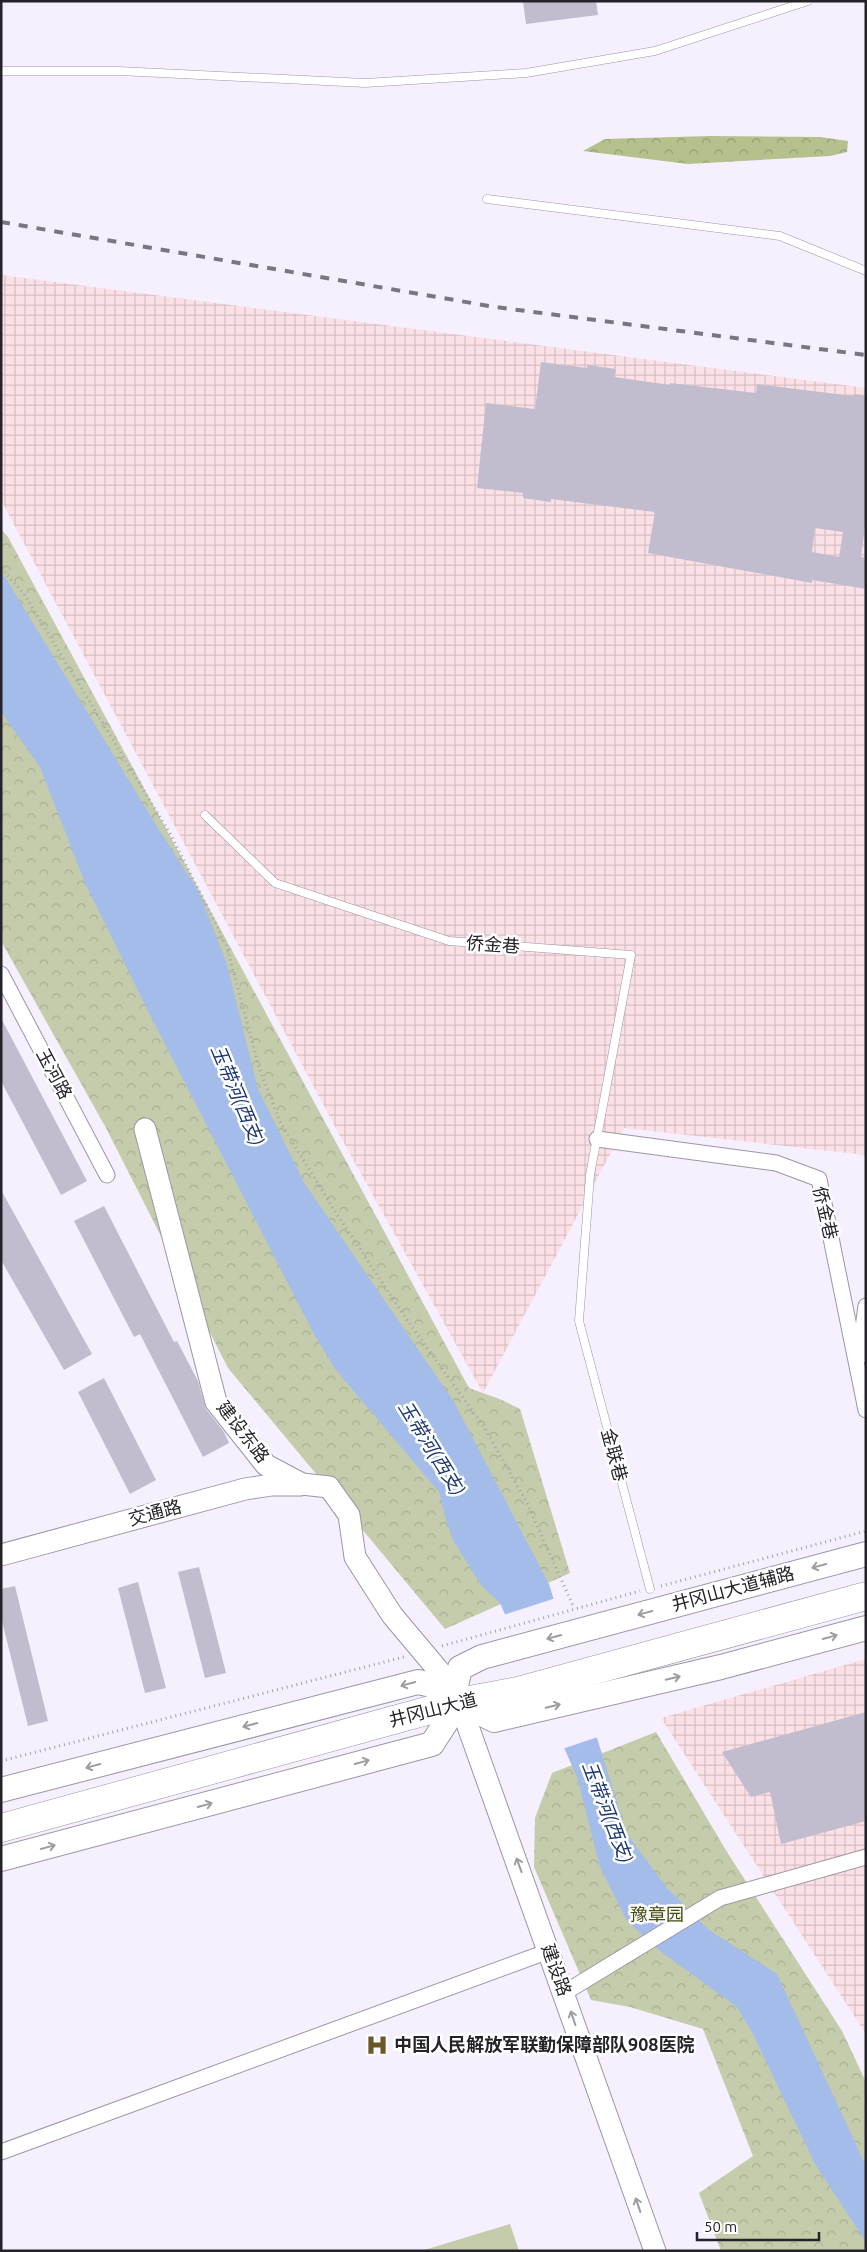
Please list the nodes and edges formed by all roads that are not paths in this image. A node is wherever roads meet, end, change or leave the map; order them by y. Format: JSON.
{"nodes":[{"id":1,"x":808,"y":1,"type":"edge"},
{"id":2,"x":1,"y":71,"type":"edge"},
{"id":3,"x":487,"y":199,"type":"dead end"},
{"id":4,"x":866,"y":271,"type":"edge"},
{"id":5,"x":205,"y":815,"type":"dead end"},
{"id":6,"x":1,"y":974,"type":"edge"},
{"id":7,"x":146,"y":1129,"type":"dead end"},
{"id":8,"x":597,"y":1139,"type":"junction"},
{"id":9,"x":107,"y":1175,"type":"dead end"},
{"id":10,"x":866,"y":1306,"type":"edge"},
{"id":11,"x":579,"y":1321,"type":"joint"},
{"id":12,"x":857,"y":1368,"type":"junction"},
{"id":13,"x":866,"y":1410,"type":"edge"},
{"id":14,"x":310,"y":1485,"type":"junction"},
{"id":15,"x":866,"y":1554,"type":"edge"},
{"id":16,"x":1,"y":1555,"type":"edge"},
{"id":17,"x":866,"y":1583,"type":"edge"},
{"id":18,"x":650,"y":1588,"type":"road end"},
{"id":19,"x":866,"y":1596,"type":"edge"},
{"id":20,"x":866,"y":1628,"type":"edge"},
{"id":21,"x":593,"y":1663,"type":"junction"},
{"id":22,"x":457,"y":1696,"type":"junction"},
{"id":23,"x":1,"y":1790,"type":"edge"},
{"id":24,"x":1,"y":1811,"type":"edge"},
{"id":25,"x":1,"y":1828,"type":"edge"},
{"id":26,"x":866,"y":1857,"type":"edge"},
{"id":27,"x":1,"y":1860,"type":"edge"},
{"id":28,"x":549,"y":1951,"type":"junction"},
{"id":29,"x":564,"y":1993,"type":"junction"},
{"id":30,"x":1,"y":2152,"type":"edge"},
{"id":31,"x":655,"y":2251,"type":"edge"}],
"edges":[{"from":1,"to":2,"type":"lane"},
{"from":3,"to":4,"type":"lane"},
{"from":5,"to":8,"type":"lane","name":"侨金巷"},
{"from":6,"to":9,"type":"street","name":"玉河路"},
{"from":7,"to":14,"type":"street","name":"建设东路"},
{"from":8,"to":11,"type":"lane","name":"侨金巷"},
{"from":8,"to":12,"type":"street","name":"侨金巷"},
{"from":10,"to":12,"type":"street"},
{"from":11,"to":18,"type":"lane","name":"金联巷"},
{"from":12,"to":13,"type":"street","name":"侨金巷"},
{"from":14,"to":16,"type":"street","name":"交通路"},
{"from":14,"to":22,"type":"street","name":"建设东路"},
{"from":15,"to":22,"type":"main road","name":"井冈山大道辅路","one_way":true},
{"from":17,"to":21,"type":"highway","name":"井冈山大道"},
{"from":19,"to":21,"type":"highway","name":"井冈山大道"},
{"from":22,"to":20,"type":"main road","one_way":true},
{"from":21,"to":22,"type":"highway","name":"井冈山大道"},
{"from":22,"to":23,"type":"main road","one_way":true},
{"from":22,"to":24,"type":"highway","name":"井冈山大道"},
{"from":22,"to":25,"type":"highway","name":"井冈山大道"},
{"from":27,"to":22,"type":"main road","one_way":true},
{"from":28,"to":22,"type":"street","name":"建设路","one_way":true},
{"from":26,"to":29,"type":"street"},
{"from":28,"to":29,"type":"street","name":"建设路"},
{"from":28,"to":30,"type":"street"},
{"from":31,"to":29,"type":"street","name":"建设路","one_way":true}]}
